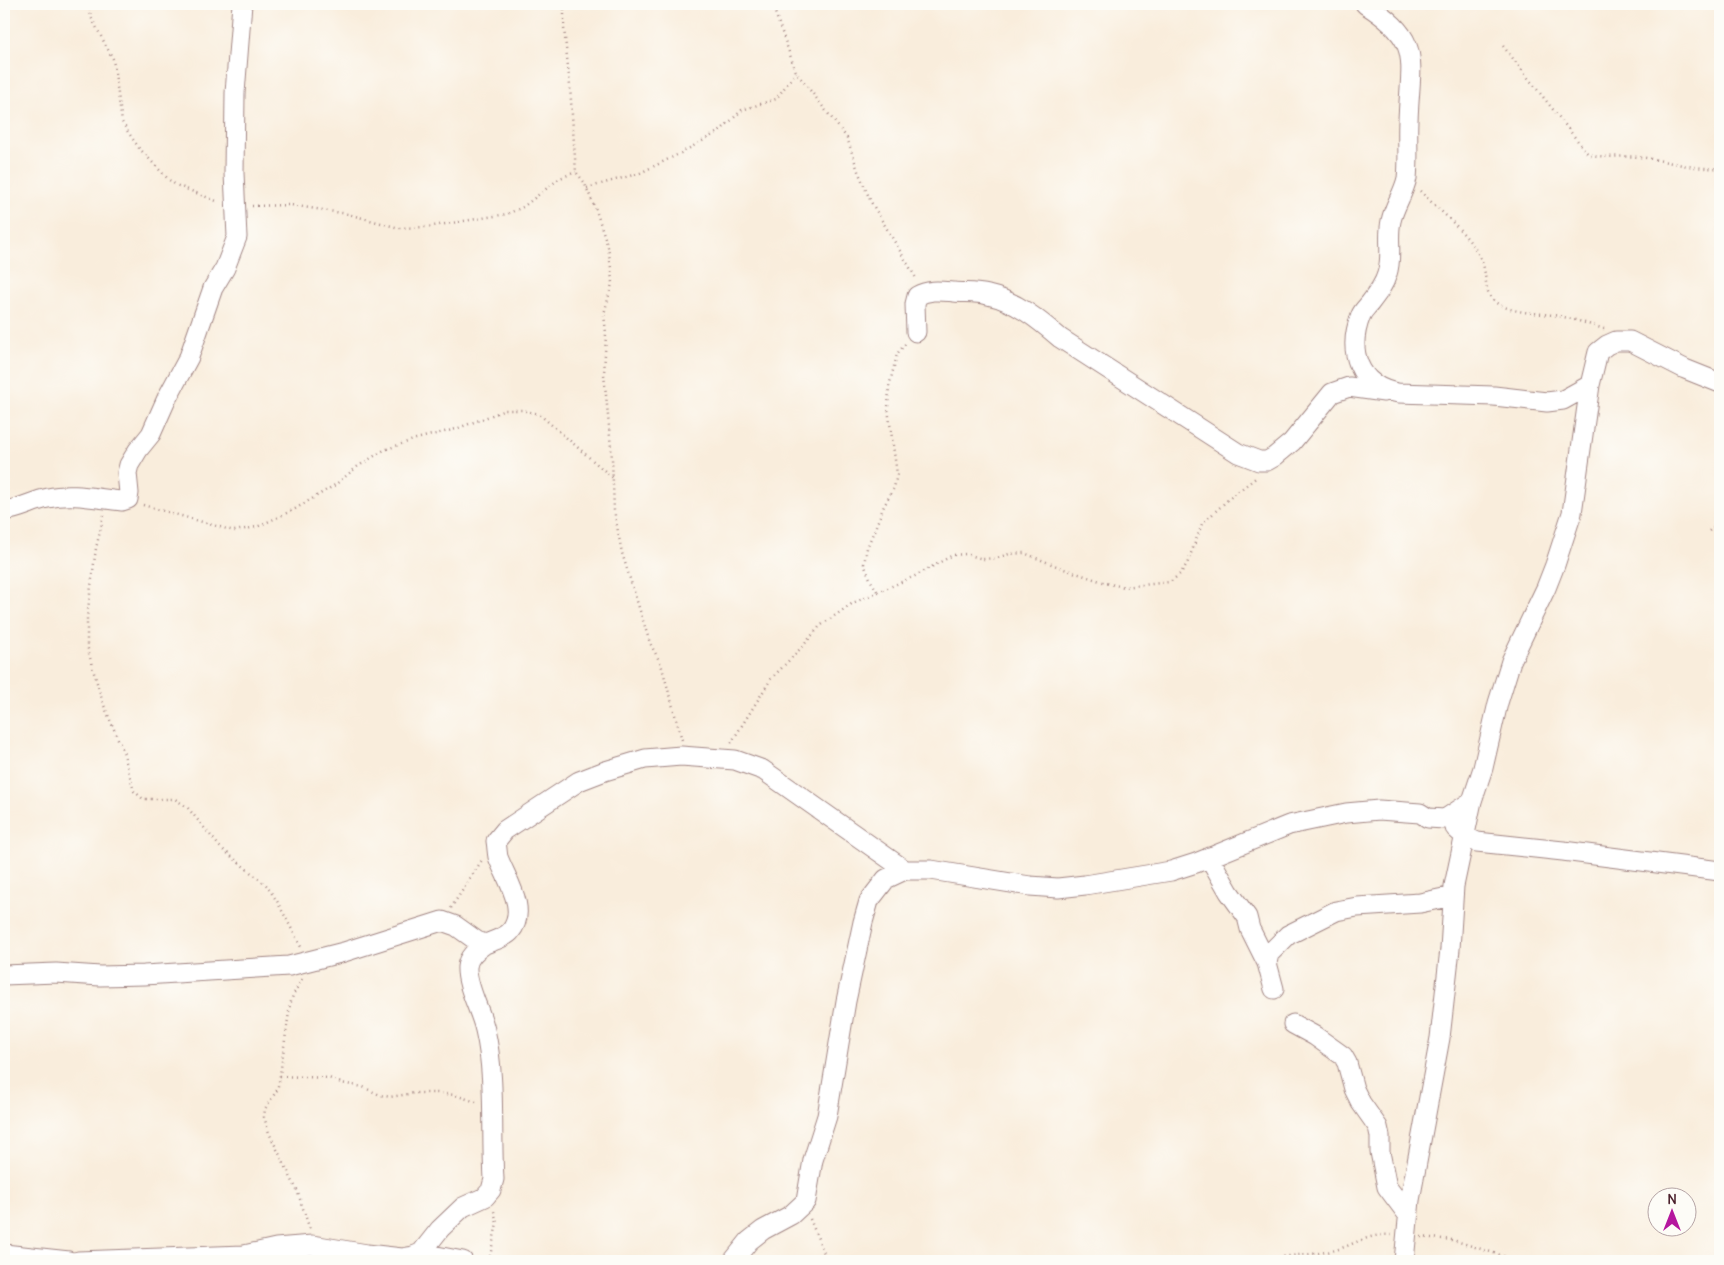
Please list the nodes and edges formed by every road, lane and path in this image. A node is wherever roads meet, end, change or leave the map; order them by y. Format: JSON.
{"nodes":[{"id":1,"x":86,"y":4,"type":"edge"},
{"id":2,"x":242,"y":4,"type":"edge"},
{"id":3,"x":564,"y":4,"type":"edge"},
{"id":4,"x":772,"y":4,"type":"edge"},
{"id":5,"x":1365,"y":4,"type":"edge"},
{"id":6,"x":1503,"y":46,"type":"dead end"},
{"id":7,"x":796,"y":72,"type":"junction"},
{"id":8,"x":1720,"y":168,"type":"edge"},
{"id":9,"x":576,"y":172,"type":"junction"},
{"id":10,"x":1407,"y":178,"type":"junction"},
{"id":11,"x":587,"y":188,"type":"junction"},
{"id":12,"x":236,"y":205,"type":"junction"},
{"id":13,"x":917,"y":296,"type":"junction"},
{"id":14,"x":916,"y":332,"type":"joint"},
{"id":15,"x":1630,"y":341,"type":"junction"},
{"id":16,"x":1720,"y":383,"type":"edge"},
{"id":17,"x":1590,"y":385,"type":"junction"},
{"id":18,"x":1398,"y":393,"type":"junction"},
{"id":19,"x":1274,"y":457,"type":"junction"},
{"id":20,"x":613,"y":478,"type":"junction"},
{"id":21,"x":128,"y":499,"type":"junction"},
{"id":22,"x":108,"y":500,"type":"junction"},
{"id":23,"x":4,"y":512,"type":"edge"},
{"id":24,"x":1720,"y":522,"type":"edge"},
{"id":25,"x":1709,"y":531,"type":"dead end"},
{"id":26,"x":878,"y":591,"type":"junction"},
{"id":27,"x":686,"y":756,"type":"junction"},
{"id":28,"x":724,"y":758,"type":"junction"},
{"id":29,"x":1472,"y":801,"type":"junction"},
{"id":30,"x":1445,"y":819,"type":"junction"},
{"id":31,"x":1464,"y":836,"type":"junction"},
{"id":32,"x":496,"y":841,"type":"junction"},
{"id":33,"x":1209,"y":857,"type":"junction"},
{"id":34,"x":905,"y":870,"type":"junction"},
{"id":35,"x":1720,"y":871,"type":"edge"},
{"id":36,"x":1453,"y":896,"type":"junction"},
{"id":37,"x":442,"y":921,"type":"junction"},
{"id":38,"x":485,"y":944,"type":"junction"},
{"id":39,"x":311,"y":961,"type":"junction"},
{"id":40,"x":1267,"y":963,"type":"junction"},
{"id":41,"x":4,"y":975,"type":"edge"},
{"id":42,"x":1274,"y":989,"type":"dead end"},
{"id":43,"x":1293,"y":1024,"type":"dead end"},
{"id":44,"x":280,"y":1076,"type":"junction"},
{"id":45,"x":492,"y":1107,"type":"junction"},
{"id":46,"x":490,"y":1190,"type":"junction"},
{"id":47,"x":806,"y":1201,"type":"junction"},
{"id":48,"x":1408,"y":1215,"type":"junction"},
{"id":49,"x":1406,"y":1236,"type":"junction"},
{"id":50,"x":318,"y":1246,"type":"junction"},
{"id":51,"x":421,"y":1253,"type":"junction"},
{"id":52,"x":4,"y":1254,"type":"edge"},
{"id":53,"x":69,"y":1261,"type":"edge"},
{"id":54,"x":78,"y":1261,"type":"edge"},
{"id":55,"x":463,"y":1261,"type":"edge"},
{"id":56,"x":489,"y":1261,"type":"edge"},
{"id":57,"x":733,"y":1261,"type":"edge"},
{"id":58,"x":827,"y":1261,"type":"edge"},
{"id":59,"x":1264,"y":1261,"type":"edge"},
{"id":60,"x":1404,"y":1261,"type":"edge"},
{"id":61,"x":1519,"y":1261,"type":"edge"}],
"edges":[{"from":1,"to":12,"type":"path"},
{"from":2,"to":12,"type":"street"},
{"from":3,"to":9,"type":"path"},
{"from":4,"to":7,"type":"path"},
{"from":5,"to":10,"type":"street"},
{"from":6,"to":8,"type":"path"},
{"from":7,"to":11,"type":"path"},
{"from":7,"to":13,"type":"path"},
{"from":9,"to":11,"type":"path"},
{"from":9,"to":12,"type":"path"},
{"from":10,"to":15,"type":"path"},
{"from":10,"to":18,"type":"street"},
{"from":11,"to":20,"type":"path"},
{"from":12,"to":21,"type":"street"},
{"from":13,"to":14,"type":"street"},
{"from":13,"to":19,"type":"street"},
{"from":14,"to":26,"type":"path"},
{"from":15,"to":16,"type":"street"},
{"from":15,"to":17,"type":"street"},
{"from":17,"to":18,"type":"street"},
{"from":17,"to":29,"type":"street"},
{"from":18,"to":19,"type":"street"},
{"from":19,"to":26,"type":"path"},
{"from":20,"to":21,"type":"path"},
{"from":20,"to":27,"type":"path"},
{"from":21,"to":22,"type":"street"},
{"from":22,"to":23,"type":"street"},
{"from":22,"to":39,"type":"path"},
{"from":24,"to":25,"type":"path"},
{"from":26,"to":28,"type":"path"},
{"from":27,"to":28,"type":"street"},
{"from":27,"to":32,"type":"street"},
{"from":28,"to":34,"type":"street"},
{"from":29,"to":30,"type":"street"},
{"from":29,"to":31,"type":"street"},
{"from":30,"to":31,"type":"street"},
{"from":30,"to":33,"type":"street"},
{"from":31,"to":35,"type":"street"},
{"from":31,"to":36,"type":"street"},
{"from":32,"to":37,"type":"path"},
{"from":32,"to":38,"type":"street"},
{"from":33,"to":34,"type":"street"},
{"from":33,"to":40,"type":"street"},
{"from":34,"to":47,"type":"street"},
{"from":36,"to":40,"type":"street"},
{"from":36,"to":48,"type":"street"},
{"from":37,"to":38,"type":"street"},
{"from":37,"to":39,"type":"street"},
{"from":38,"to":45,"type":"street"},
{"from":39,"to":41,"type":"street"},
{"from":39,"to":44,"type":"path"},
{"from":40,"to":42,"type":"street"},
{"from":43,"to":48,"type":"street"},
{"from":44,"to":45,"type":"path"},
{"from":44,"to":50,"type":"path"},
{"from":45,"to":46,"type":"street"},
{"from":46,"to":51,"type":"street"},
{"from":46,"to":56,"type":"path"},
{"from":47,"to":57,"type":"street"},
{"from":47,"to":58,"type":"path"},
{"from":48,"to":49,"type":"street"},
{"from":49,"to":59,"type":"path"},
{"from":49,"to":60,"type":"street"},
{"from":49,"to":61,"type":"path"},
{"from":50,"to":51,"type":"street"},
{"from":50,"to":54,"type":"street"},
{"from":51,"to":55,"type":"street"},
{"from":52,"to":53,"type":"street"}]}
